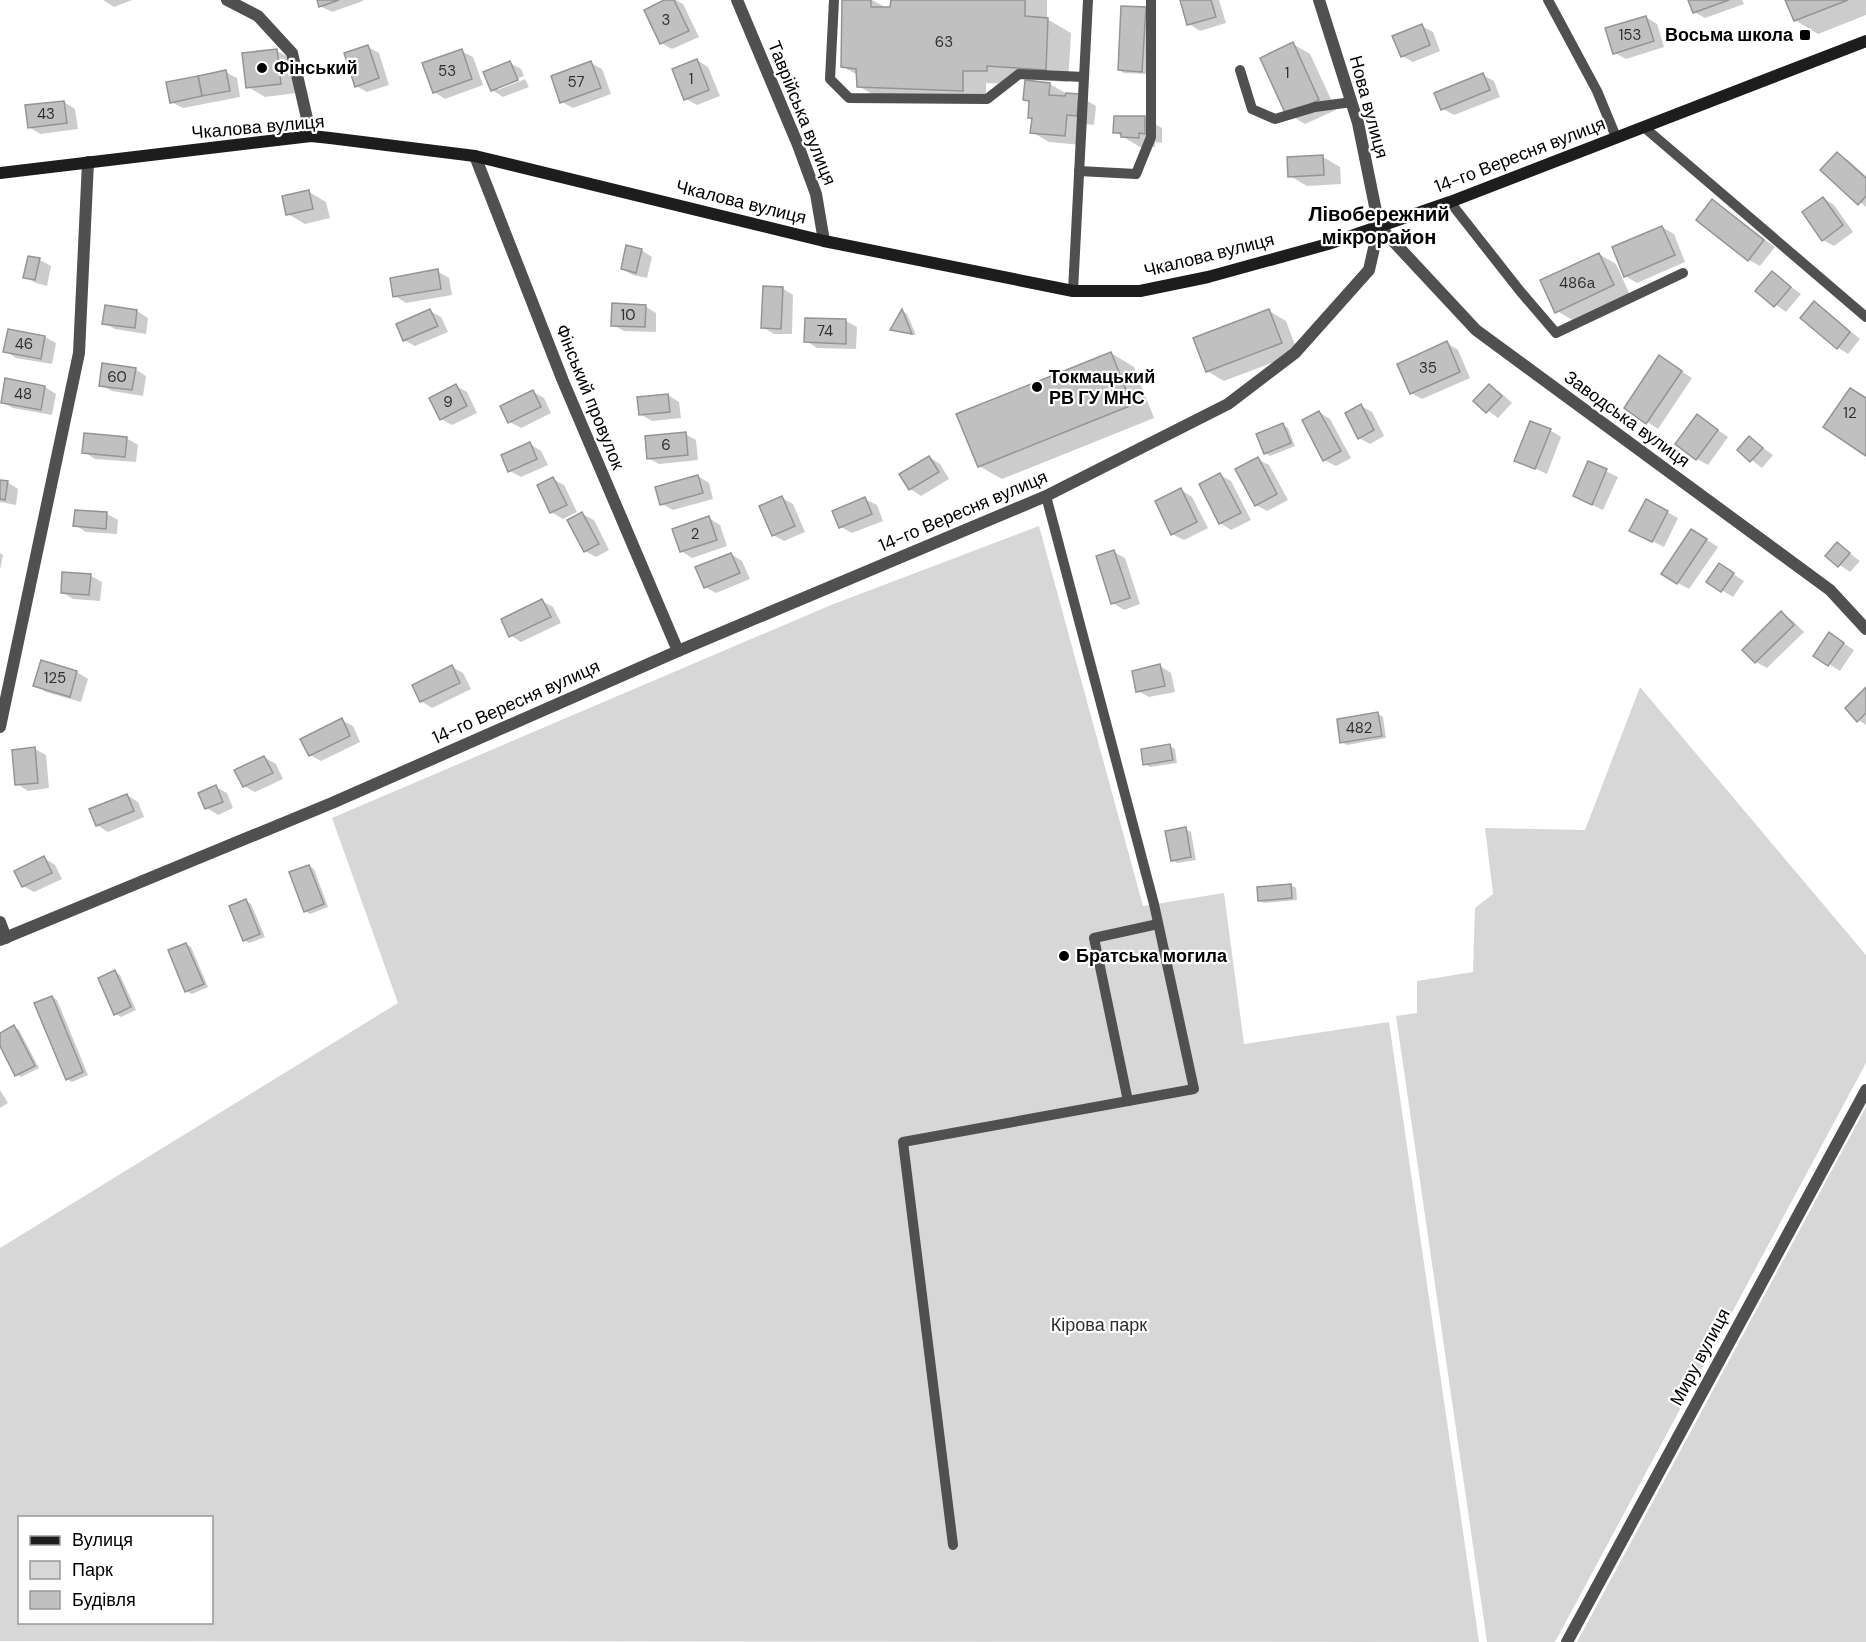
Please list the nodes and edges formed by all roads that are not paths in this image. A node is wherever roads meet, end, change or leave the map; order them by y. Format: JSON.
{"nodes":[{"id":1,"x":227,"y":0,"type":"edge"},
{"id":2,"x":737,"y":0,"type":"edge"},
{"id":3,"x":834,"y":0,"type":"edge"},
{"id":4,"x":1088,"y":0,"type":"edge"},
{"id":5,"x":1151,"y":0,"type":"edge"},
{"id":6,"x":1318,"y":0,"type":"edge"},
{"id":7,"x":1548,"y":0,"type":"edge"},
{"id":8,"x":1866,"y":41,"type":"edge"},
{"id":9,"x":1240,"y":70,"type":"dead end"},
{"id":10,"x":1084,"y":77,"type":"junction"},
{"id":11,"x":1352,"y":102,"type":"junction"},
{"id":12,"x":1645,"y":128,"type":"junction"},
{"id":13,"x":311,"y":136,"type":"junction"},
{"id":14,"x":1616,"y":137,"type":"junction"},
{"id":15,"x":475,"y":156,"type":"junction"},
{"id":16,"x":88,"y":162,"type":"junction"},
{"id":17,"x":1079,"y":171,"type":"junction"},
{"id":18,"x":0,"y":173,"type":"edge"},
{"id":19,"x":1450,"y":202,"type":"junction"},
{"id":20,"x":1379,"y":225,"type":"junction"},
{"id":21,"x":824,"y":241,"type":"junction"},
{"id":22,"x":1683,"y":273,"type":"dead end"},
{"id":23,"x":1073,"y":291,"type":"junction"},
{"id":24,"x":1866,"y":317,"type":"edge"},
{"id":25,"x":1046,"y":496,"type":"junction"},
{"id":26,"x":1866,"y":628,"type":"edge"},
{"id":27,"x":678,"y":651,"type":"junction"},
{"id":28,"x":0,"y":727,"type":"edge"},
{"id":29,"x":0,"y":922,"type":"edge"},
{"id":30,"x":1158,"y":924,"type":"junction"},
{"id":31,"x":3,"y":939,"type":"edge"},
{"id":32,"x":1866,"y":1090,"type":"edge"},
{"id":33,"x":1128,"y":1101,"type":"junction"},
{"id":34,"x":953,"y":1545,"type":"dead end"},
{"id":35,"x":1567,"y":1642,"type":"edge"}],
"edges":[{"from":1,"to":13,"type":"street"},
{"from":2,"to":21,"type":"street","name":"Таврійська вулиця"},
{"from":3,"to":10,"type":"lane"},
{"from":4,"to":10,"type":"lane"},
{"from":5,"to":17,"type":"lane"},
{"from":6,"to":11,"type":"street","name":"Нова вулиця"},
{"from":7,"to":14,"type":"lane"},
{"from":8,"to":12,"type":"main road","name":"14-го Вересня вулиця"},
{"from":9,"to":11,"type":"lane"},
{"from":10,"to":17,"type":"lane"},
{"from":11,"to":20,"type":"street","name":"Нова вулиця"},
{"from":12,"to":14,"type":"main road","name":"14-го Вересня вулиця"},
{"from":12,"to":24,"type":"lane"},
{"from":13,"to":15,"type":"main road","name":"Чкалова вулиця"},
{"from":13,"to":16,"type":"main road","name":"Чкалова вулиця"},
{"from":14,"to":19,"type":"main road","name":"14-го Вересня вулиця"},
{"from":15,"to":21,"type":"main road","name":"Чкалова вулиця"},
{"from":15,"to":27,"type":"street","name":"Фінський провулок"},
{"from":16,"to":18,"type":"main road","name":"Чкалова вулиця"},
{"from":16,"to":28,"type":"street"},
{"from":17,"to":23,"type":"lane"},
{"from":19,"to":20,"type":"main road","name":"14-го Вересня вулиця"},
{"from":19,"to":22,"type":"lane"},
{"from":20,"to":23,"type":"main road","name":"Чкалова вулиця"},
{"from":20,"to":25,"type":"street","name":"14-го Вересня вулиця"},
{"from":20,"to":26,"type":"street","name":"Заводська вулиця"},
{"from":21,"to":23,"type":"main road","name":"Чкалова вулиця"},
{"from":25,"to":27,"type":"street","name":"14-го Вересня вулиця"},
{"from":25,"to":30,"type":"lane"},
{"from":27,"to":31,"type":"street","name":"14-го Вересня вулиця"},
{"from":29,"to":31,"type":"street","name":"14-го Вересня вулиця"},
{"from":30,"to":33,"type":"lane"},
{"from":30,"to":33,"type":"lane"},
{"from":32,"to":35,"type":"street","name":"Миру вулиця"},
{"from":33,"to":34,"type":"lane"}]}
